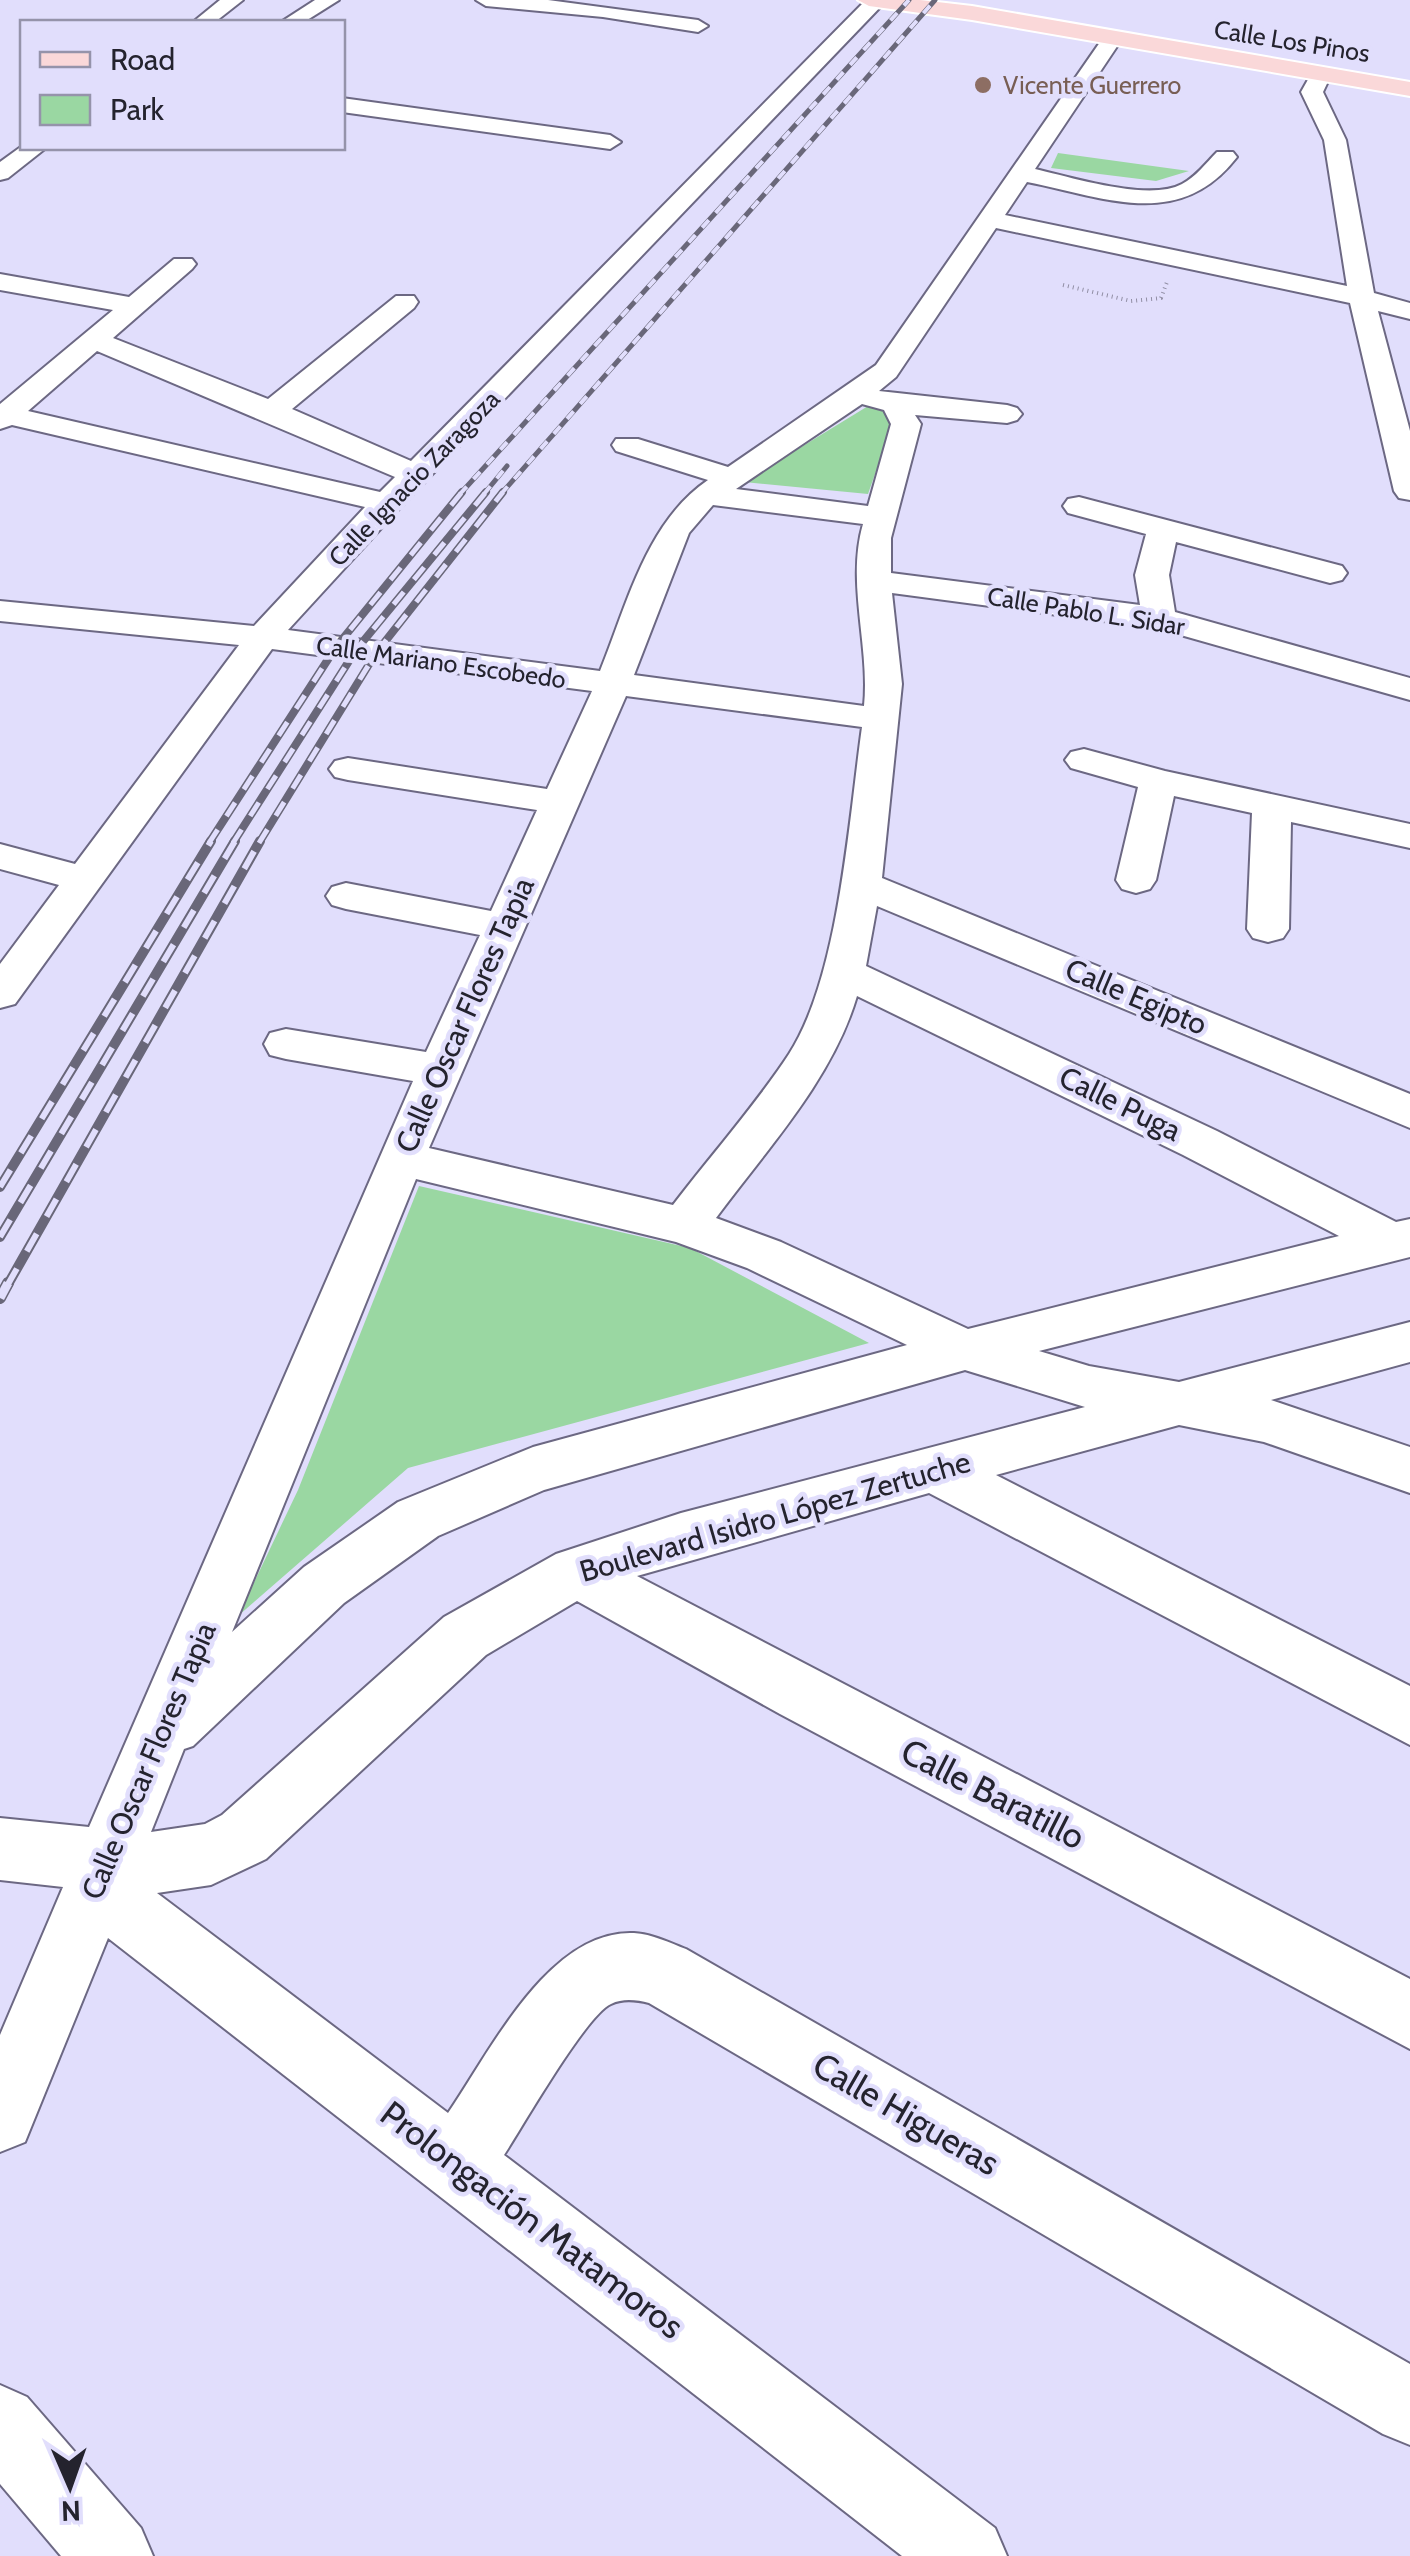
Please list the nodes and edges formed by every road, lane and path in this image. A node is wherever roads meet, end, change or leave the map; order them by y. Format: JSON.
{"nodes":[{"id":1,"x":233,"y":0,"type":"edge"},
{"id":2,"x":329,"y":0,"type":"edge"},
{"id":3,"x":486,"y":0,"type":"edge"},
{"id":4,"x":874,"y":0,"type":"edge"},
{"id":5,"x":978,"y":6,"type":"edge"},
{"id":6,"x":206,"y":20,"type":"edge"},
{"id":7,"x":294,"y":20,"type":"edge"},
{"id":8,"x":698,"y":26,"type":"dead end"},
{"id":9,"x":1112,"y":39,"type":"junction"},
{"id":10,"x":1321,"y":74,"type":"junction"},
{"id":11,"x":1410,"y":89,"type":"edge"},
{"id":12,"x":345,"y":105,"type":"edge"},
{"id":13,"x":610,"y":142,"type":"dead end"},
{"id":14,"x":32,"y":150,"type":"edge"},
{"id":15,"x":1225,"y":157,"type":"dead end"},
{"id":16,"x":0,"y":173,"type":"edge"},
{"id":17,"x":1006,"y":196,"type":"junction"},
{"id":18,"x":1160,"y":220,"type":"dead end"},
{"id":19,"x":182,"y":264,"type":"dead end"},
{"id":20,"x":0,"y":282,"type":"edge"},
{"id":21,"x":1063,"y":286,"type":"dead end"},
{"id":22,"x":1362,"y":299,"type":"junction"},
{"id":23,"x":1130,"y":301,"type":"dead end"},
{"id":24,"x":405,"y":302,"type":"dead end"},
{"id":25,"x":131,"y":305,"type":"junction"},
{"id":26,"x":1410,"y":312,"type":"edge"},
{"id":27,"x":90,"y":339,"type":"junction"},
{"id":28,"x":876,"y":399,"type":"junction"},
{"id":29,"x":272,"y":410,"type":"junction"},
{"id":30,"x":1007,"y":414,"type":"dead end"},
{"id":31,"x":2,"y":416,"type":"edge"},
{"id":32,"x":124,"y":441,"type":"junction"},
{"id":33,"x":626,"y":445,"type":"dead end"},
{"id":34,"x":244,"y":470,"type":"junction"},
{"id":35,"x":99,"y":472,"type":"dead end"},
{"id":36,"x":418,"y":474,"type":"junction"},
{"id":37,"x":720,"y":486,"type":"junction"},
{"id":38,"x":1410,"y":491,"type":"edge"},
{"id":39,"x":216,"y":500,"type":"dead end"},
{"id":40,"x":387,"y":502,"type":"junction"},
{"id":41,"x":1079,"y":506,"type":"dead end"},
{"id":42,"x":879,"y":518,"type":"junction"},
{"id":43,"x":1163,"y":530,"type":"junction"},
{"id":44,"x":1330,"y":572,"type":"dead end"},
{"id":45,"x":874,"y":581,"type":"junction"},
{"id":46,"x":0,"y":610,"type":"edge"},
{"id":47,"x":1160,"y":618,"type":"junction"},
{"id":48,"x":263,"y":636,"type":"junction"},
{"id":49,"x":612,"y":686,"type":"junction"},
{"id":50,"x":1410,"y":689,"type":"edge"},
{"id":51,"x":882,"y":720,"type":"junction"},
{"id":52,"x":1084,"y":760,"type":"dead end"},
{"id":53,"x":348,"y":769,"type":"dead end"},
{"id":54,"x":1158,"y":782,"type":"junction"},
{"id":55,"x":558,"y":802,"type":"junction"},
{"id":56,"x":1272,"y":807,"type":"junction"},
{"id":57,"x":1410,"y":836,"type":"edge"},
{"id":58,"x":0,"y":856,"type":"edge"},
{"id":59,"x":84,"y":880,"type":"junction"},
{"id":60,"x":1136,"y":880,"type":"dead end"},
{"id":61,"x":861,"y":884,"type":"junction"},
{"id":62,"x":346,"y":896,"type":"dead end"},
{"id":63,"x":506,"y":927,"type":"junction"},
{"id":64,"x":1268,"y":929,"type":"dead end"},
{"id":65,"x":842,"y":972,"type":"junction"},
{"id":66,"x":0,"y":994,"type":"edge"},
{"id":67,"x":286,"y":1044,"type":"dead end"},
{"id":68,"x":440,"y":1070,"type":"junction"},
{"id":69,"x":1410,"y":1112,"type":"edge"},
{"id":70,"x":401,"y":1158,"type":"junction"},
{"id":71,"x":684,"y":1226,"type":"junction"},
{"id":72,"x":1402,"y":1240,"type":"edge"},
{"id":73,"x":1410,"y":1342,"type":"edge"},
{"id":74,"x":964,"y":1350,"type":"junction"},
{"id":75,"x":1186,"y":1403,"type":"junction"},
{"id":76,"x":935,"y":1470,"type":"junction"},
{"id":77,"x":1410,"y":1470,"type":"edge"},
{"id":78,"x":576,"y":1572,"type":"junction"},
{"id":79,"x":1410,"y":1716,"type":"edge"},
{"id":80,"x":160,"y":1737,"type":"junction"},
{"id":81,"x":0,"y":1849,"type":"edge"},
{"id":82,"x":100,"y":1876,"type":"junction"},
{"id":83,"x":1410,"y":2015,"type":"edge"},
{"id":84,"x":0,"y":2117,"type":"edge"},
{"id":85,"x":458,"y":2162,"type":"junction"},
{"id":86,"x":1410,"y":2407,"type":"edge"},
{"id":87,"x":0,"y":2424,"type":"edge"},
{"id":88,"x":114,"y":2556,"type":"edge"},
{"id":89,"x":966,"y":2556,"type":"edge"}],
"edges":[{"from":1,"to":6,"type":"street"},
{"from":2,"to":7,"type":"street"},
{"from":3,"to":8,"type":"street"},
{"from":4,"to":5,"type":"main road","name":"Calle Los Pinos"},
{"from":4,"to":36,"type":"street","name":"Calle Ignacio Zaragoza"},
{"from":5,"to":9,"type":"main road","name":"Calle Los Pinos"},
{"from":9,"to":10,"type":"main road","name":"Calle Los Pinos"},
{"from":9,"to":17,"type":"street","name":"Calle Oscar Flores Tapia"},
{"from":10,"to":11,"type":"main road","name":"Calle Los Pinos"},
{"from":10,"to":22,"type":"street"},
{"from":12,"to":13,"type":"street"},
{"from":14,"to":16,"type":"street"},
{"from":15,"to":17,"type":"street"},
{"from":17,"to":18,"type":"street"},
{"from":17,"to":22,"type":"street"},
{"from":17,"to":28,"type":"street","name":"Calle Oscar Flores Tapia"},
{"from":19,"to":25,"type":"street"},
{"from":20,"to":25,"type":"street"},
{"from":21,"to":23,"type":"path"},
{"from":22,"to":26,"type":"street"},
{"from":22,"to":38,"type":"street"},
{"from":24,"to":29,"type":"street"},
{"from":25,"to":27,"type":"street"},
{"from":27,"to":29,"type":"street"},
{"from":27,"to":31,"type":"street"},
{"from":28,"to":30,"type":"street"},
{"from":28,"to":37,"type":"street","name":"Calle Oscar Flores Tapia"},
{"from":28,"to":42,"type":"street"},
{"from":29,"to":36,"type":"street"},
{"from":31,"to":32,"type":"street"},
{"from":32,"to":34,"type":"street"},
{"from":32,"to":35,"type":"street"},
{"from":33,"to":37,"type":"street"},
{"from":34,"to":39,"type":"street"},
{"from":34,"to":40,"type":"street"},
{"from":36,"to":40,"type":"street","name":"Calle Ignacio Zaragoza"},
{"from":37,"to":42,"type":"street"},
{"from":37,"to":49,"type":"street","name":"Calle Oscar Flores Tapia"},
{"from":40,"to":48,"type":"street","name":"Calle Ignacio Zaragoza"},
{"from":41,"to":43,"type":"street"},
{"from":42,"to":45,"type":"street"},
{"from":43,"to":44,"type":"street"},
{"from":43,"to":47,"type":"street"},
{"from":45,"to":47,"type":"street","name":"Calle Pablo L. Sidar"},
{"from":45,"to":51,"type":"street"},
{"from":46,"to":48,"type":"street","name":"Calle Mariano Escobedo"},
{"from":47,"to":50,"type":"street","name":"Calle Pablo L. Sidar"},
{"from":48,"to":49,"type":"street","name":"Calle Mariano Escobedo"},
{"from":48,"to":59,"type":"street","name":"Calle Ignacio Zaragoza"},
{"from":49,"to":51,"type":"street","name":"Calle Mariano Escobedo"},
{"from":49,"to":55,"type":"street","name":"Calle Oscar Flores Tapia"},
{"from":51,"to":61,"type":"street"},
{"from":52,"to":54,"type":"street"},
{"from":53,"to":55,"type":"street"},
{"from":54,"to":56,"type":"street"},
{"from":54,"to":60,"type":"street"},
{"from":55,"to":63,"type":"street","name":"Calle Oscar Flores Tapia"},
{"from":56,"to":57,"type":"street"},
{"from":56,"to":64,"type":"street"},
{"from":58,"to":59,"type":"street"},
{"from":59,"to":66,"type":"street","name":"Calle Ignacio Zaragoza"},
{"from":61,"to":65,"type":"street"},
{"from":61,"to":69,"type":"street","name":"Calle Egipto"},
{"from":62,"to":63,"type":"street"},
{"from":63,"to":68,"type":"street","name":"Calle Oscar Flores Tapia"},
{"from":65,"to":71,"type":"street"},
{"from":65,"to":72,"type":"street","name":"Calle Puga"},
{"from":67,"to":68,"type":"street"},
{"from":68,"to":70,"type":"street","name":"Calle Oscar Flores Tapia"},
{"from":70,"to":71,"type":"street"},
{"from":70,"to":80,"type":"street","name":"Calle Oscar Flores Tapia"},
{"from":71,"to":74,"type":"street"},
{"from":72,"to":74,"type":"street"},
{"from":73,"to":75,"type":"street","name":"Boulevard Isidro López Zertuche"},
{"from":74,"to":75,"type":"street"},
{"from":74,"to":80,"type":"street"},
{"from":75,"to":76,"type":"street","name":"Boulevard Isidro López Zertuche"},
{"from":75,"to":77,"type":"street"},
{"from":76,"to":78,"type":"street","name":"Boulevard Isidro López Zertuche"},
{"from":76,"to":79,"type":"street"},
{"from":78,"to":82,"type":"street","name":"Boulevard Isidro López Zertuche"},
{"from":78,"to":83,"type":"street","name":"Calle Baratillo"},
{"from":80,"to":82,"type":"street","name":"Calle Oscar Flores Tapia"},
{"from":81,"to":82,"type":"street","name":"Boulevard Isidro López Zertuche"},
{"from":82,"to":84,"type":"street","name":"Calle Oscar Flores Tapia"},
{"from":82,"to":85,"type":"street","name":"Prolongación Matamoros"},
{"from":85,"to":86,"type":"street","name":"Calle Higueras"},
{"from":85,"to":89,"type":"street","name":"Prolongación Matamoros"},
{"from":87,"to":88,"type":"street"}]}
